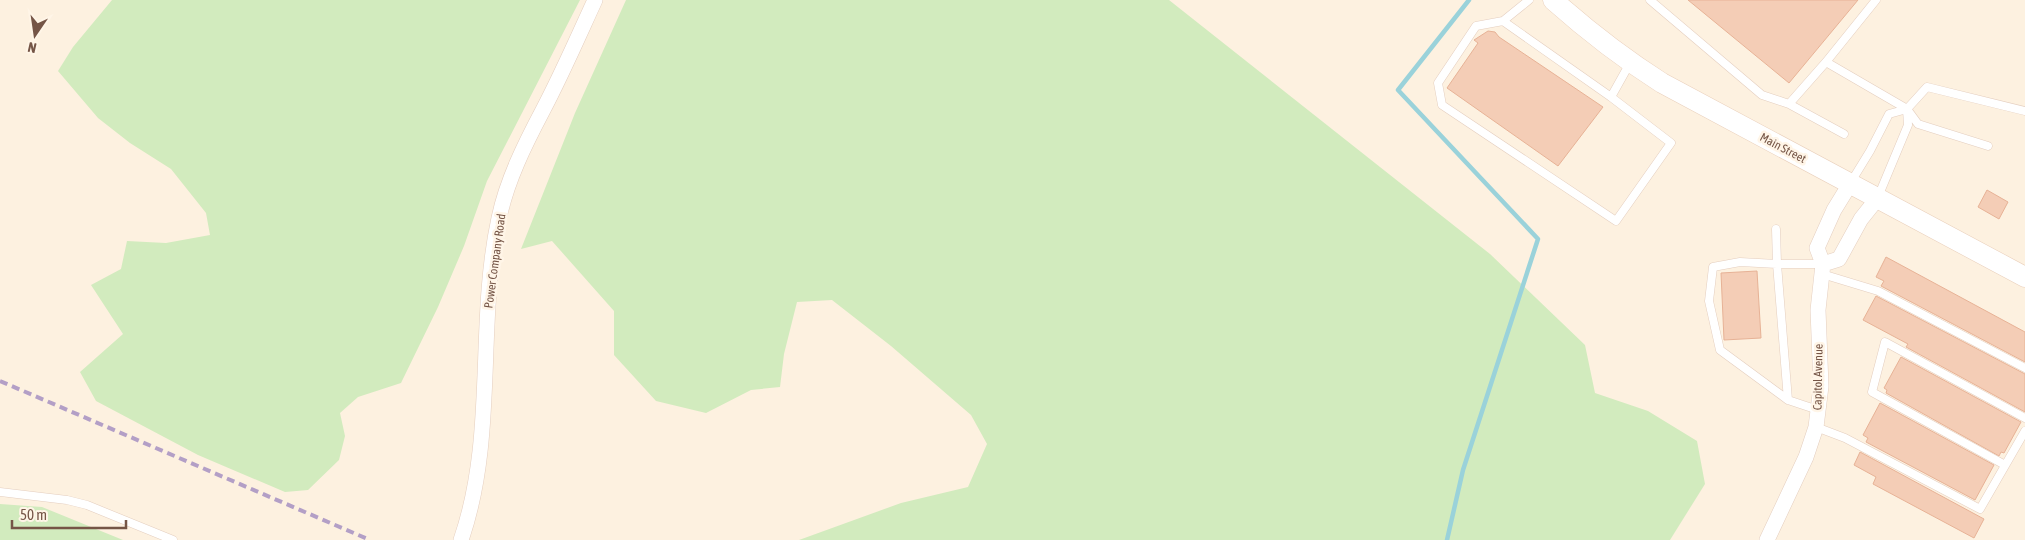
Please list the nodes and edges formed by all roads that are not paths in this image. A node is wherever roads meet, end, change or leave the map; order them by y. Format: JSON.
{"nodes":[{"id":1,"x":595,"y":0,"type":"edge"},
{"id":2,"x":1529,"y":0,"type":"edge"},
{"id":3,"x":1553,"y":0,"type":"edge"},
{"id":4,"x":1650,"y":0,"type":"edge"},
{"id":5,"x":1876,"y":0,"type":"edge"},
{"id":6,"x":1504,"y":21,"type":"junction"},
{"id":7,"x":1826,"y":62,"type":"junction"},
{"id":8,"x":1630,"y":63,"type":"junction"},
{"id":9,"x":1611,"y":97,"type":"junction"},
{"id":10,"x":1789,"y":104,"type":"junction"},
{"id":11,"x":1907,"y":109,"type":"junction"},
{"id":12,"x":2025,"y":111,"type":"edge"},
{"id":13,"x":1844,"y":134,"type":"dead end"},
{"id":14,"x":1988,"y":146,"type":"dead end"},
{"id":15,"x":1850,"y":184,"type":"junction"},
{"id":16,"x":1877,"y":198,"type":"junction"},
{"id":17,"x":1776,"y":229,"type":"dead end"},
{"id":18,"x":1777,"y":264,"type":"junction"},
{"id":19,"x":1822,"y":269,"type":"junction"},
{"id":20,"x":2025,"y":277,"type":"edge"},
{"id":21,"x":2025,"y":368,"type":"edge"},
{"id":22,"x":1788,"y":400,"type":"junction"},
{"id":23,"x":1818,"y":410,"type":"junction"},
{"id":24,"x":2025,"y":418,"type":"edge"},
{"id":25,"x":1816,"y":427,"type":"junction"},
{"id":26,"x":2025,"y":431,"type":"edge"},
{"id":27,"x":2005,"y":466,"type":"junction"},
{"id":28,"x":0,"y":492,"type":"edge"},
{"id":29,"x":173,"y":540,"type":"edge"},
{"id":30,"x":461,"y":540,"type":"edge"},
{"id":31,"x":1767,"y":540,"type":"edge"}],
"edges":[{"from":1,"to":30,"type":"street","name":"Power Company Road"},
{"from":2,"to":6,"type":"lane"},
{"from":3,"to":8,"type":"main road","name":"Main Street"},
{"from":4,"to":10,"type":"lane"},
{"from":5,"to":7,"type":"lane"},
{"from":6,"to":9,"type":"lane"},
{"from":6,"to":9,"type":"lane"},
{"from":7,"to":10,"type":"lane"},
{"from":7,"to":11,"type":"lane"},
{"from":8,"to":9,"type":"lane"},
{"from":8,"to":15,"type":"main road","name":"Main Street"},
{"from":10,"to":13,"type":"lane"},
{"from":11,"to":12,"type":"lane"},
{"from":11,"to":14,"type":"lane"},
{"from":11,"to":15,"type":"lane"},
{"from":11,"to":16,"type":"lane"},
{"from":15,"to":16,"type":"main road","name":"Main Street"},
{"from":15,"to":19,"type":"street","name":"Capitol Avenue"},
{"from":16,"to":19,"type":"street"},
{"from":16,"to":20,"type":"main road","name":"Main Street"},
{"from":17,"to":18,"type":"lane"},
{"from":18,"to":19,"type":"lane"},
{"from":18,"to":22,"type":"lane"},
{"from":18,"to":22,"type":"lane"},
{"from":19,"to":21,"type":"lane"},
{"from":19,"to":23,"type":"street","name":"Capitol Avenue"},
{"from":22,"to":23,"type":"lane"},
{"from":23,"to":25,"type":"street","name":"Capitol Avenue"},
{"from":24,"to":27,"type":"lane"},
{"from":25,"to":27,"type":"lane"},
{"from":25,"to":31,"type":"street","name":"Capitol Avenue"},
{"from":26,"to":27,"type":"lane"},
{"from":28,"to":29,"type":"lane"}]}
